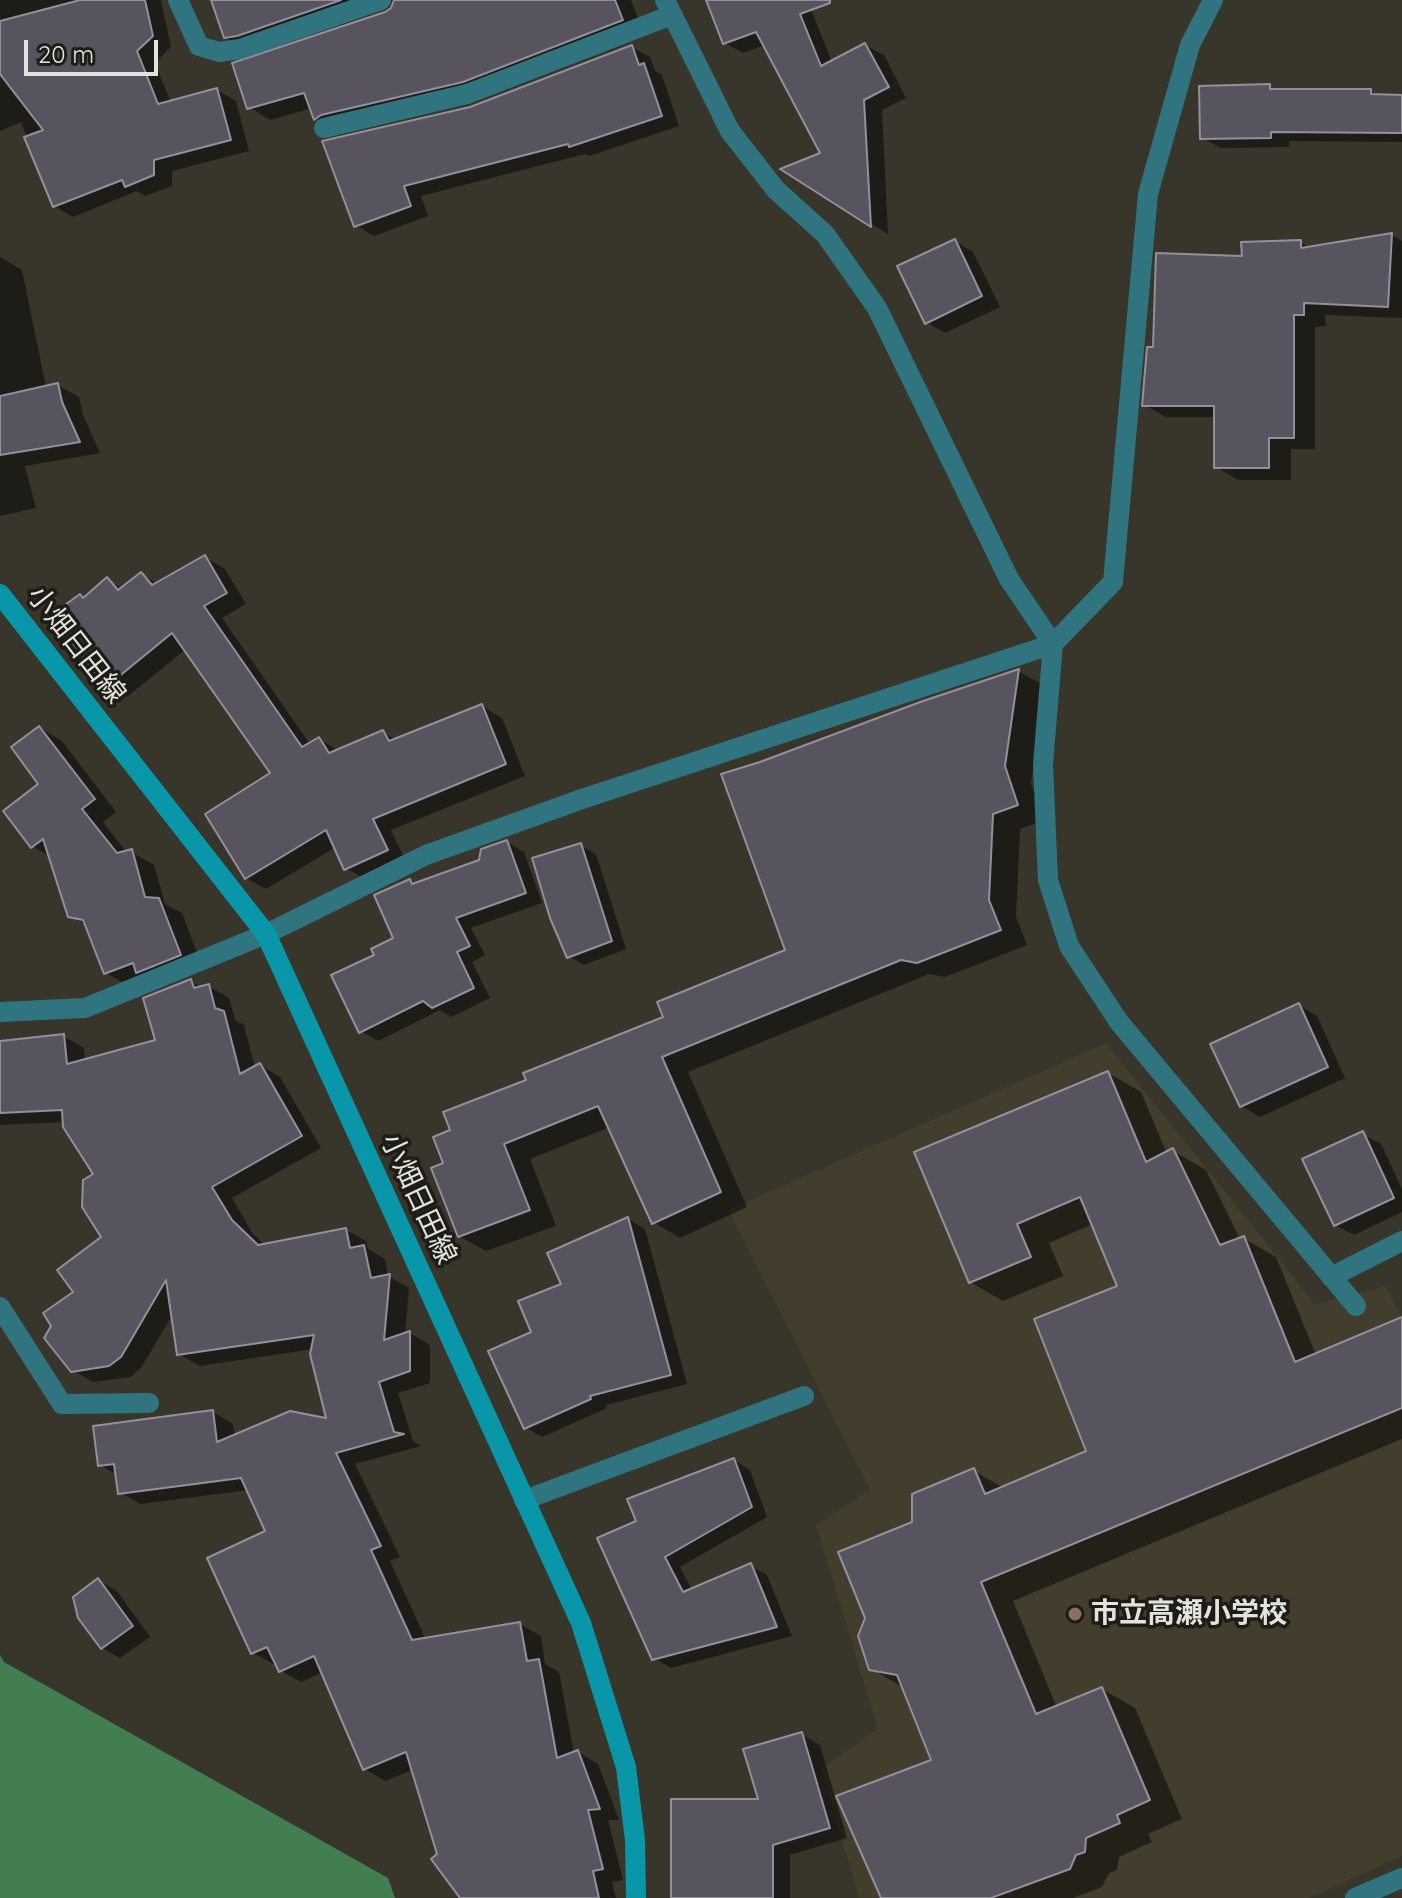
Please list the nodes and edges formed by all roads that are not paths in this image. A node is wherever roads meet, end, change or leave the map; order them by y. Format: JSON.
{"nodes":[{"id":1,"x":178,"y":0,"type":"edge"},
{"id":2,"x":381,"y":0,"type":"edge"},
{"id":3,"x":1213,"y":0,"type":"edge"},
{"id":4,"x":668,"y":8,"type":"edge"},
{"id":5,"x":324,"y":128,"type":"dead end"},
{"id":6,"x":0,"y":594,"type":"edge"},
{"id":7,"x":1053,"y":644,"type":"junction"},
{"id":8,"x":266,"y":934,"type":"junction"},
{"id":9,"x":0,"y":1012,"type":"edge"},
{"id":10,"x":1402,"y":1241,"type":"edge"},
{"id":11,"x":1331,"y":1277,"type":"junction"},
{"id":12,"x":1356,"y":1306,"type":"dead end"},
{"id":13,"x":0,"y":1307,"type":"edge"},
{"id":14,"x":804,"y":1396,"type":"dead end"},
{"id":15,"x":149,"y":1403,"type":"dead end"},
{"id":16,"x":524,"y":1500,"type":"junction"},
{"id":17,"x":1402,"y":1878,"type":"edge"},
{"id":18,"x":636,"y":1898,"type":"edge"},
{"id":19,"x":1355,"y":1898,"type":"edge"}],
"edges":[{"from":1,"to":2,"type":"street"},
{"from":3,"to":7,"type":"street"},
{"from":4,"to":5,"type":"street"},
{"from":4,"to":7,"type":"street"},
{"from":6,"to":8,"type":"main road","name":"小畑日田線"},
{"from":7,"to":8,"type":"street"},
{"from":7,"to":11,"type":"street"},
{"from":8,"to":9,"type":"street"},
{"from":8,"to":16,"type":"main road","name":"小畑日田線"},
{"from":10,"to":11,"type":"street"},
{"from":11,"to":12,"type":"street"},
{"from":13,"to":15,"type":"street"},
{"from":14,"to":16,"type":"street"},
{"from":16,"to":18,"type":"main road","name":"小畑日田線"},
{"from":17,"to":19,"type":"street"}]}
